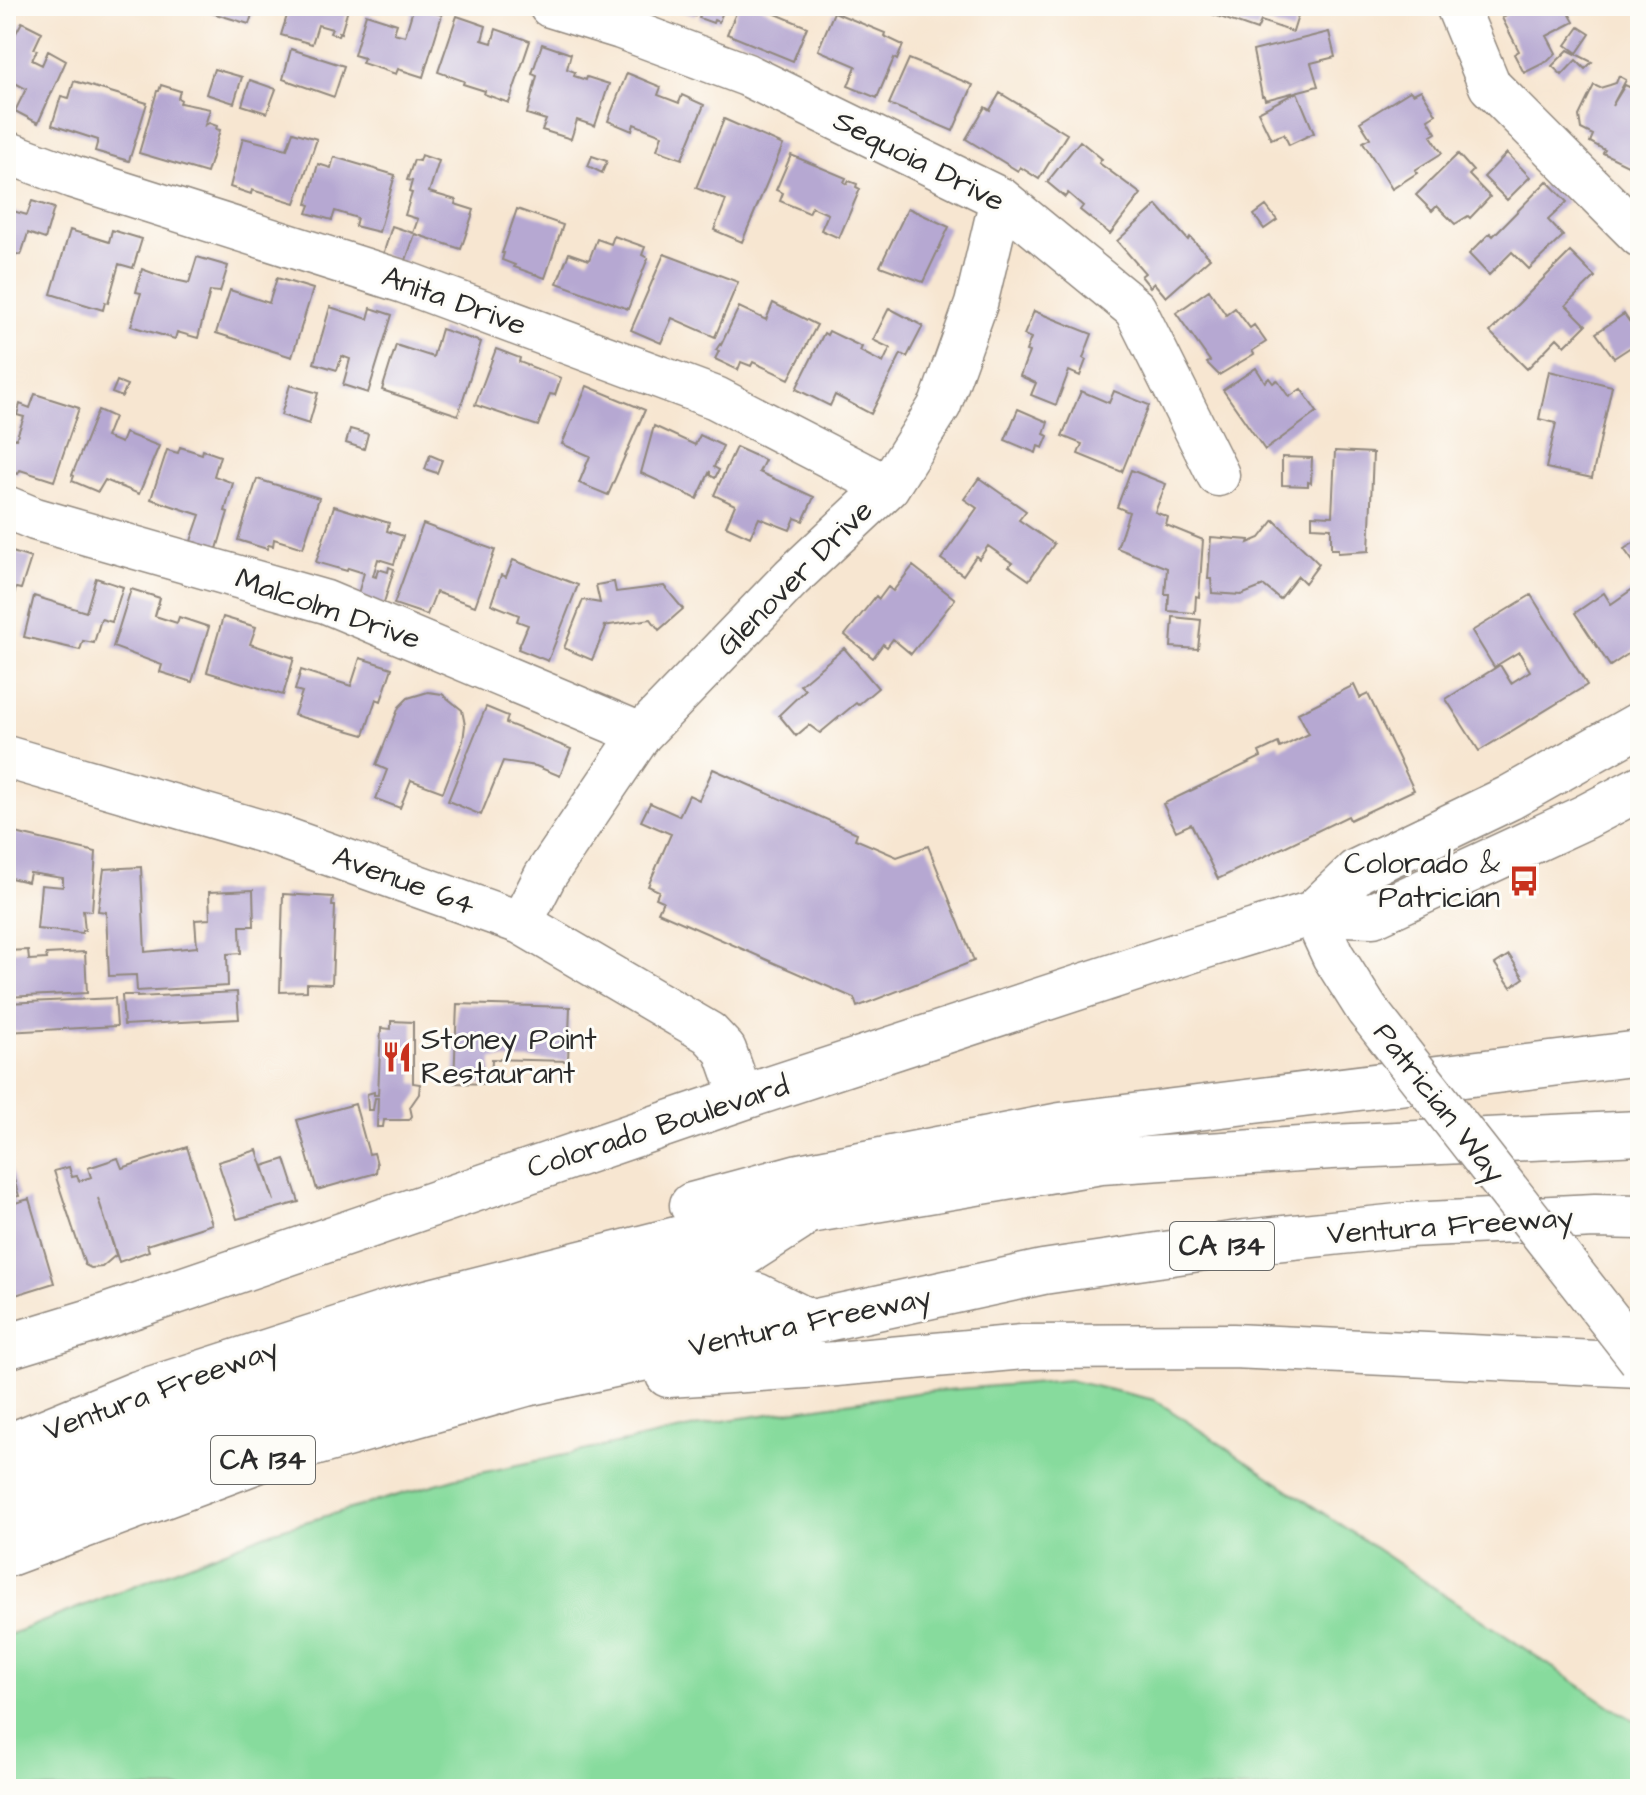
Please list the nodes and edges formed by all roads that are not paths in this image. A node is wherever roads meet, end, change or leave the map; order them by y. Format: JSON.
{"nodes":[{"id":1,"x":550,"y":6,"type":"edge"},
{"id":2,"x":1457,"y":6,"type":"edge"},
{"id":3,"x":6,"y":152,"type":"edge"},
{"id":4,"x":1001,"y":199,"type":"junction"},
{"id":5,"x":1640,"y":236,"type":"edge"},
{"id":6,"x":1218,"y":475,"type":"dead end"},
{"id":7,"x":888,"y":487,"type":"junction"},
{"id":8,"x":6,"y":507,"type":"edge"},
{"id":9,"x":1640,"y":724,"type":"edge"},
{"id":10,"x":641,"y":734,"type":"junction"},
{"id":11,"x":6,"y":757,"type":"edge"},
{"id":12,"x":1640,"y":788,"type":"edge"},
{"id":13,"x":1313,"y":913,"type":"junction"},
{"id":14,"x":521,"y":923,"type":"junction"},
{"id":15,"x":1640,"y":1053,"type":"edge"},
{"id":16,"x":742,"y":1098,"type":"junction"},
{"id":17,"x":1640,"y":1133,"type":"edge"},
{"id":18,"x":812,"y":1209,"type":"junction"},
{"id":19,"x":1640,"y":1217,"type":"edge"},
{"id":20,"x":399,"y":1309,"type":"junction"},
{"id":21,"x":810,"y":1322,"type":"junction"},
{"id":22,"x":6,"y":1347,"type":"edge"},
{"id":23,"x":1640,"y":1359,"type":"edge"},
{"id":24,"x":1640,"y":1365,"type":"edge"},
{"id":25,"x":526,"y":1384,"type":"junction"},
{"id":26,"x":6,"y":1447,"type":"edge"},
{"id":27,"x":6,"y":1480,"type":"edge"},
{"id":28,"x":6,"y":1518,"type":"edge"},
{"id":29,"x":6,"y":1555,"type":"edge"}],
"edges":[{"from":1,"to":4,"type":"street","name":"Sequoia Drive"},
{"from":2,"to":5,"type":"street"},
{"from":3,"to":7,"type":"street","name":"Anita Drive"},
{"from":4,"to":6,"type":"street","name":"Sequoia Drive"},
{"from":4,"to":7,"type":"street","name":"Glenover Drive"},
{"from":7,"to":10,"type":"street","name":"Glenover Drive"},
{"from":8,"to":10,"type":"street","name":"Malcolm Drive"},
{"from":9,"to":13,"type":"main road","name":"Colorado Boulevard"},
{"from":10,"to":14,"type":"street","name":"Glenover Drive"},
{"from":11,"to":14,"type":"street","name":"Avenue 64"},
{"from":12,"to":13,"type":"main road","name":"Colorado Boulevard"},
{"from":13,"to":16,"type":"main road","name":"Colorado Boulevard"},
{"from":13,"to":23,"type":"street","name":"Patrician Way","bridge":true},
{"from":14,"to":16,"type":"street","name":"Avenue 64"},
{"from":15,"to":20,"type":"main road"},
{"from":16,"to":22,"type":"main road","name":"Colorado Boulevard"},
{"from":17,"to":18,"type":"main road","name":"Ventura Freeway"},
{"from":18,"to":20,"type":"main road","name":"Ventura Freeway"},
{"from":18,"to":27,"type":"main road"},
{"from":19,"to":21,"type":"main road","name":"Ventura Freeway","number":"CA 134"},
{"from":20,"to":26,"type":"main road","name":"Ventura Freeway"},
{"from":21,"to":25,"type":"main road","name":"Ventura Freeway","number":"CA 134"},
{"from":21,"to":28,"type":"main road"},
{"from":24,"to":25,"type":"main road"},
{"from":25,"to":29,"type":"main road","name":"Ventura Freeway","number":"CA 134"}]}
